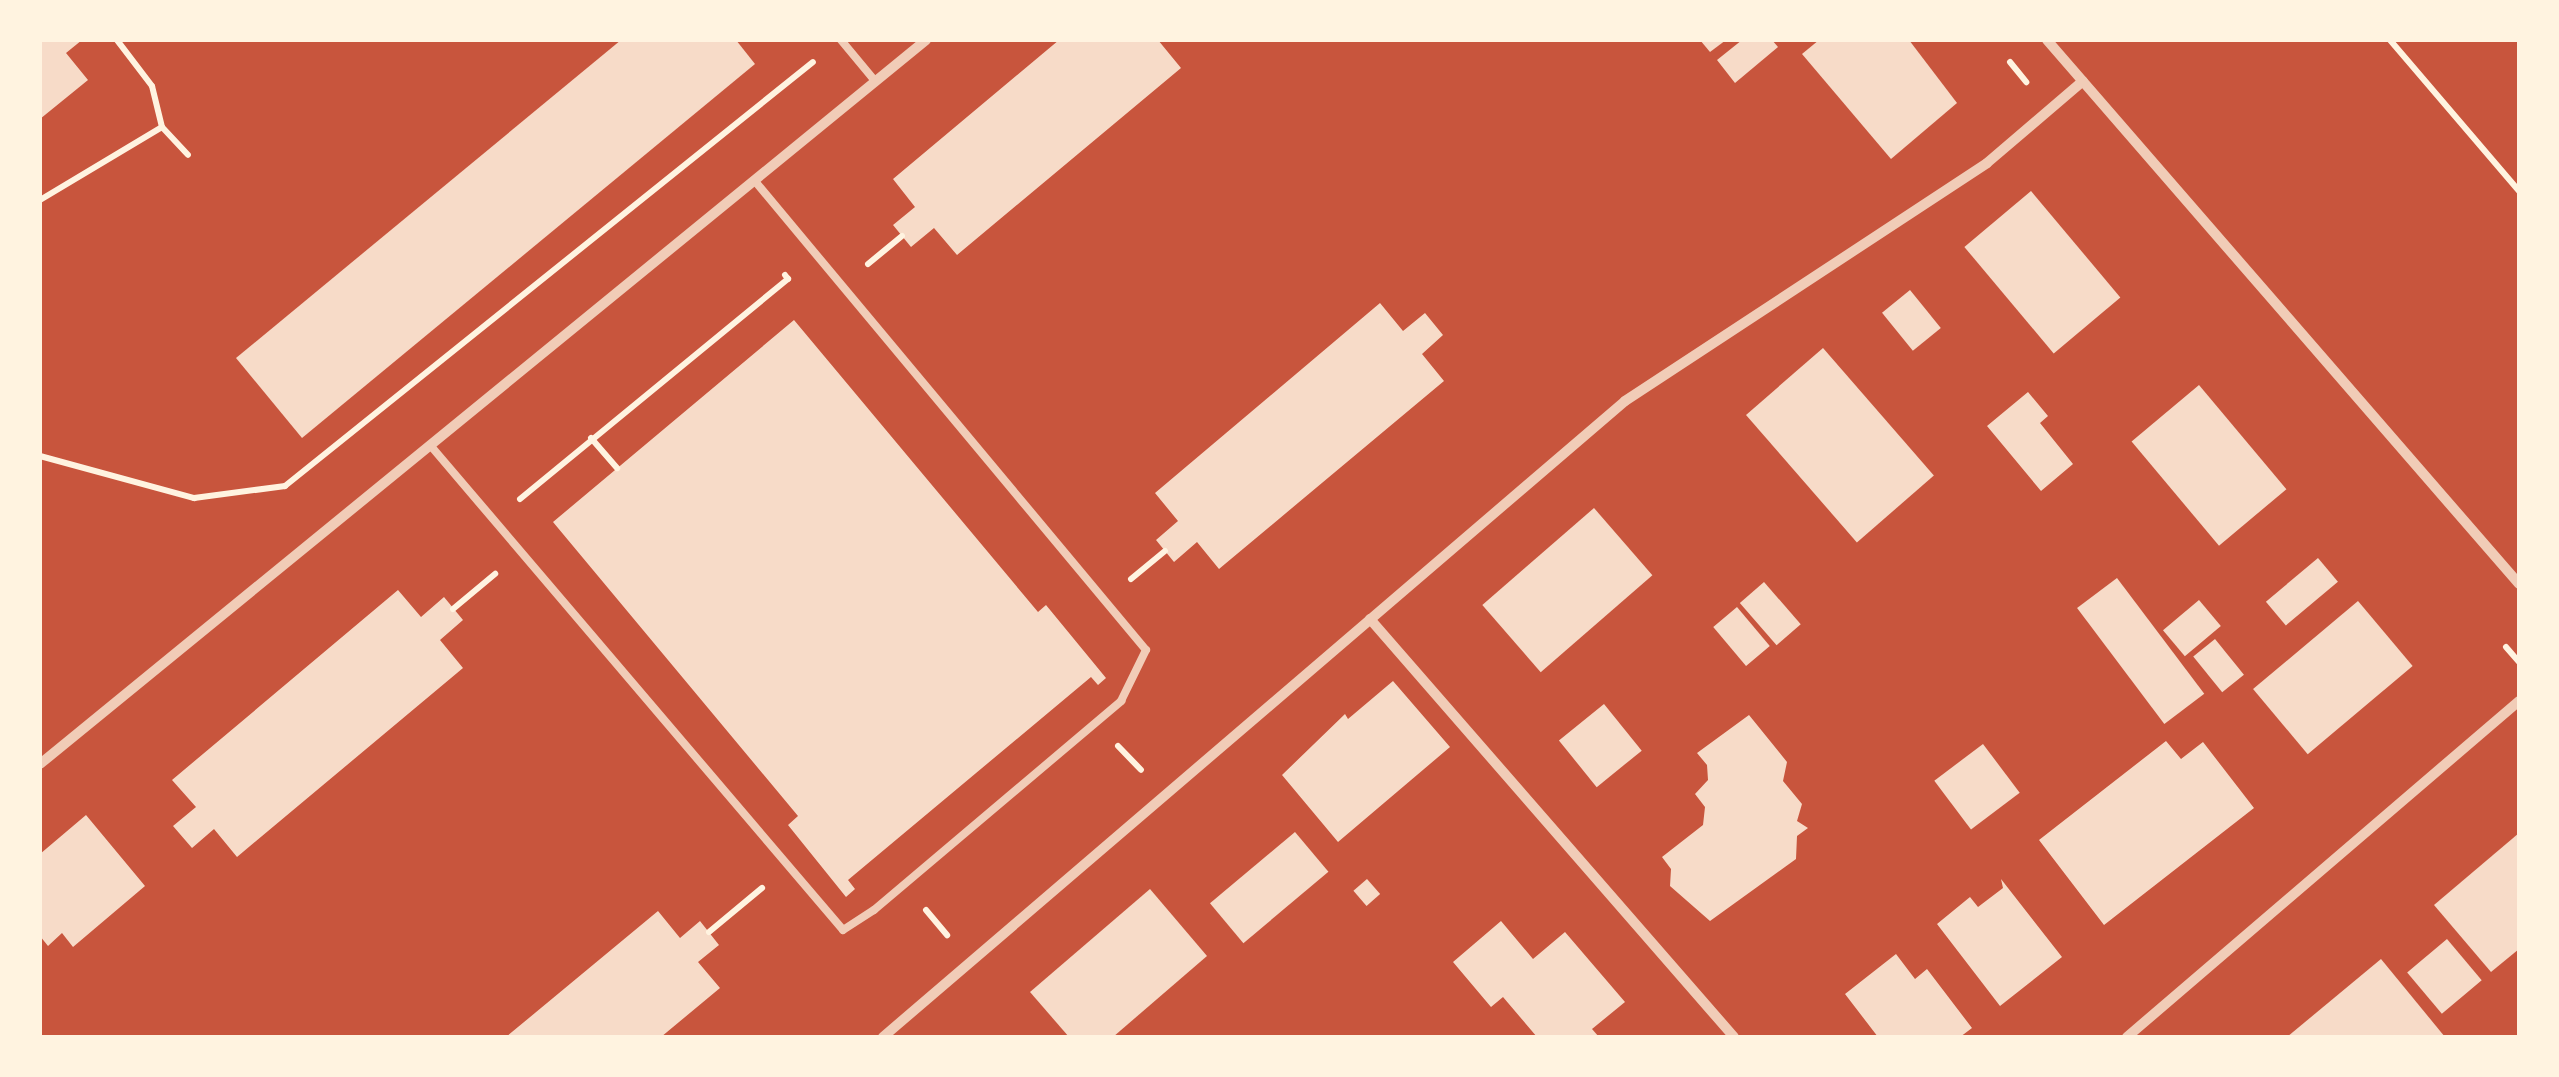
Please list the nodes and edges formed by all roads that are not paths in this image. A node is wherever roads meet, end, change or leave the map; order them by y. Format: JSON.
{"nodes":[{"id":1,"x":841,"y":40,"type":"edge"},
{"id":2,"x":926,"y":40,"type":"edge"},
{"id":3,"x":2048,"y":40,"type":"edge"},
{"id":4,"x":2083,"y":81,"type":"junction"},
{"id":5,"x":875,"y":82,"type":"junction"},
{"id":6,"x":754,"y":180,"type":"junction"},
{"id":7,"x":430,"y":445,"type":"junction"},
{"id":8,"x":2519,"y":584,"type":"edge"},
{"id":9,"x":1370,"y":619,"type":"junction"},
{"id":10,"x":2519,"y":701,"type":"edge"},
{"id":11,"x":40,"y":764,"type":"edge"},
{"id":12,"x":882,"y":1037,"type":"edge"},
{"id":13,"x":1734,"y":1037,"type":"edge"},
{"id":14,"x":2127,"y":1037,"type":"edge"}],
"edges":[{"from":1,"to":5,"type":"lane"},
{"from":2,"to":5,"type":"street"},
{"from":3,"to":4,"type":"street"},
{"from":4,"to":8,"type":"street"},
{"from":4,"to":9,"type":"street"},
{"from":5,"to":6,"type":"street"},
{"from":6,"to":7,"type":"street"},
{"from":6,"to":7,"type":"lane"},
{"from":7,"to":11,"type":"street"},
{"from":9,"to":12,"type":"street"},
{"from":9,"to":13,"type":"street"},
{"from":10,"to":14,"type":"street"}]}
